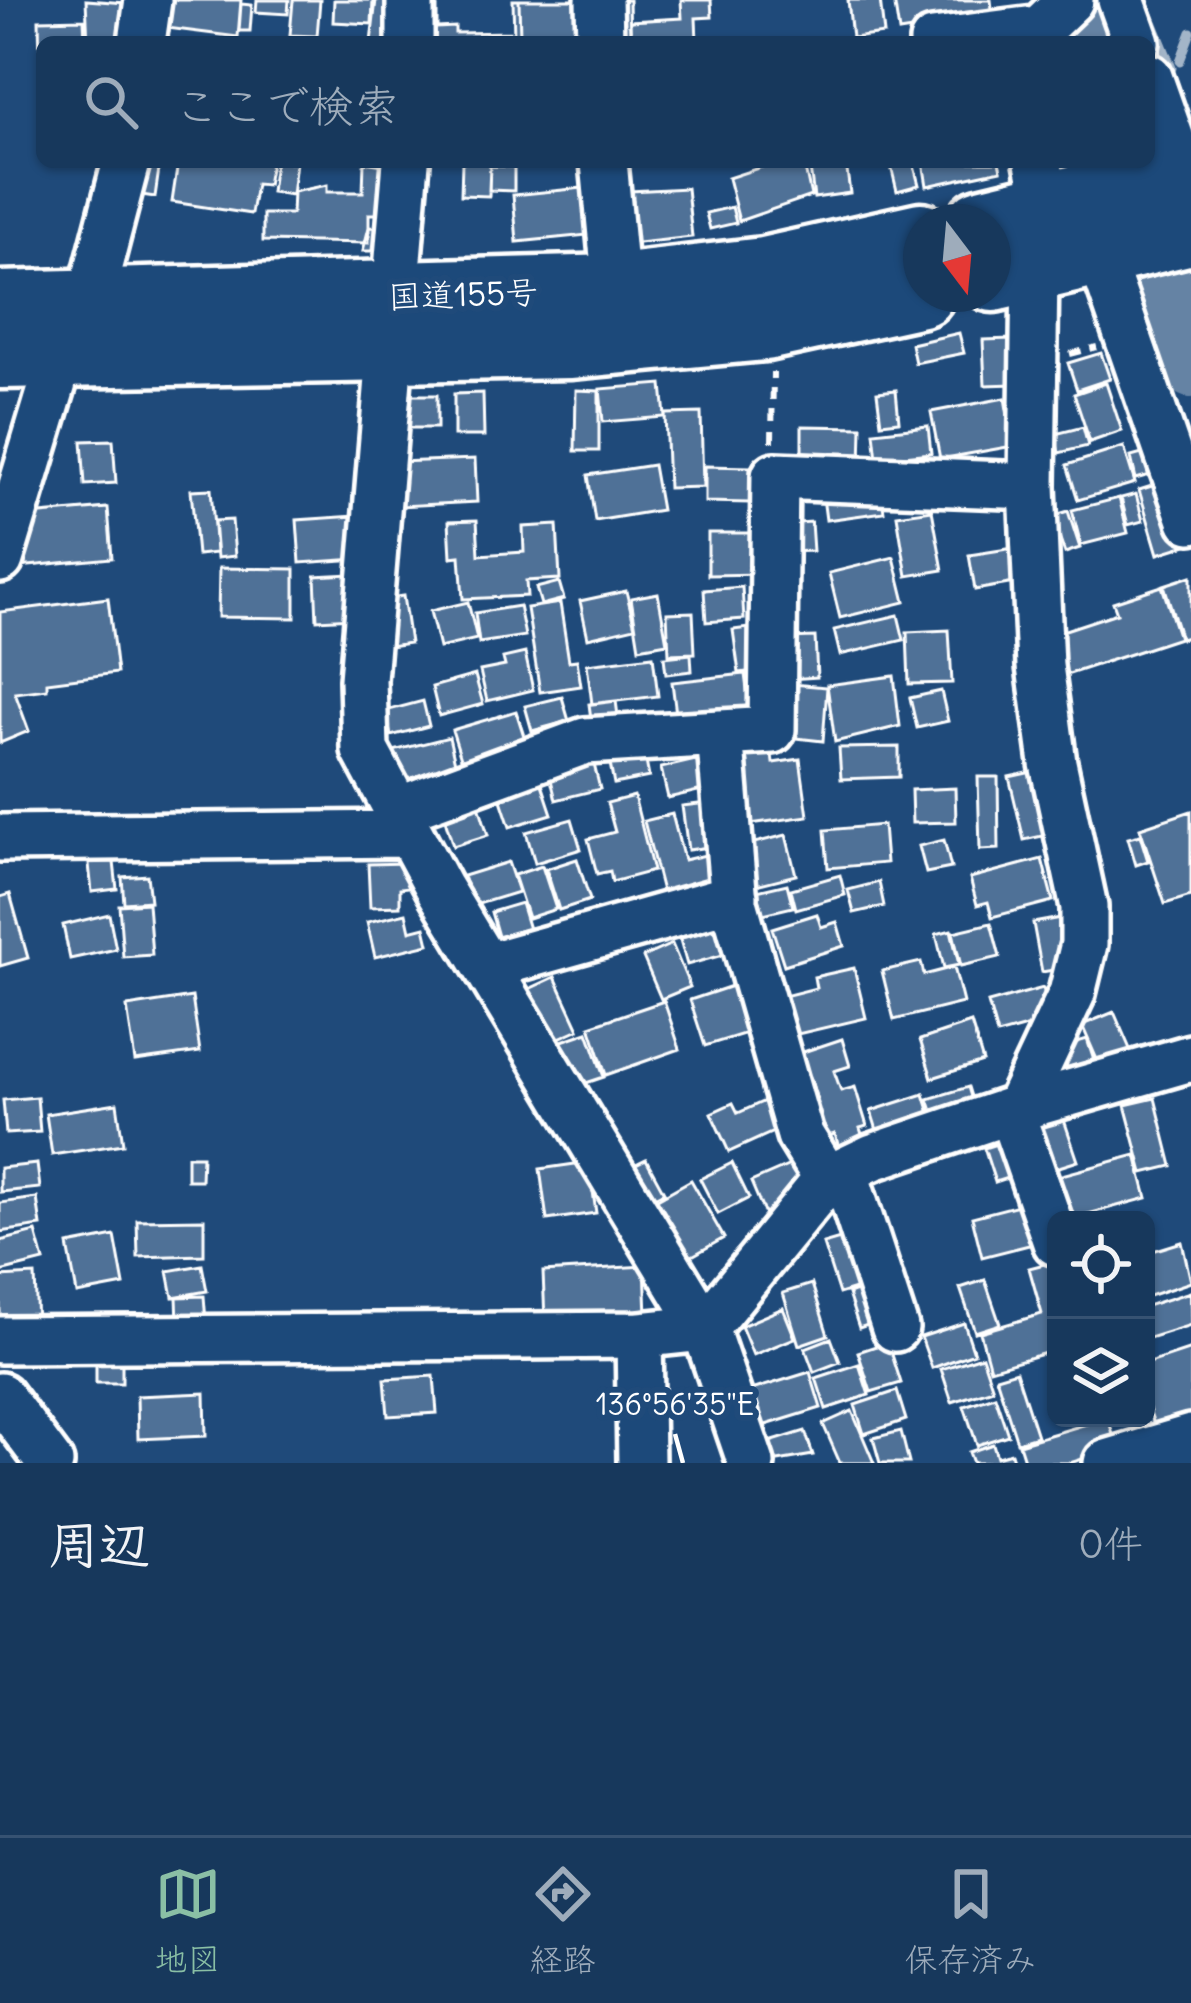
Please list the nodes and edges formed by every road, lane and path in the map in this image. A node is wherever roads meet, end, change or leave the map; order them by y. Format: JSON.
{"nodes":[{"id":1,"x":148,"y":0,"type":"edge"},
{"id":2,"x":410,"y":0,"type":"edge"},
{"id":3,"x":599,"y":0,"type":"edge"},
{"id":4,"x":1121,"y":0,"type":"edge"},
{"id":5,"x":1044,"y":18,"type":"edge"},
{"id":6,"x":143,"y":36,"type":"edge"},
{"id":7,"x":410,"y":36,"type":"edge"},
{"id":8,"x":600,"y":36,"type":"edge"},
{"id":9,"x":960,"y":36,"type":"edge"},
{"id":10,"x":1134,"y":36,"type":"edge"},
{"id":11,"x":1155,"y":95,"type":"edge"},
{"id":12,"x":124,"y":168,"type":"edge"},
{"id":13,"x":406,"y":168,"type":"edge"},
{"id":14,"x":605,"y":168,"type":"edge"},
{"id":15,"x":1188,"y":192,"type":"edge"},
{"id":16,"x":1028,"y":229,"type":"edge"},
{"id":17,"x":903,"y":240,"type":"edge"},
{"id":18,"x":1100,"y":253,"type":"junction"},
{"id":19,"x":616,"y":288,"type":"junction"},
{"id":20,"x":903,"y":297,"type":"edge"},
{"id":21,"x":89,"y":304,"type":"junction"},
{"id":22,"x":0,"y":305,"type":"edge"},
{"id":23,"x":396,"y":322,"type":"junction"},
{"id":24,"x":772,"y":355,"type":"dead end"},
{"id":25,"x":27,"y":369,"type":"edge"},
{"id":26,"x":775,"y":476,"type":"junction"},
{"id":27,"x":1033,"y":486,"type":"junction"},
{"id":28,"x":1191,"y":520,"type":"edge"},
{"id":29,"x":0,"y":559,"type":"edge"},
{"id":30,"x":720,"y":733,"type":"junction"},
{"id":31,"x":403,"y":822,"type":"junction"},
{"id":32,"x":0,"y":838,"type":"edge"},
{"id":33,"x":734,"y":897,"type":"junction"},
{"id":34,"x":488,"y":966,"type":"junction"},
{"id":35,"x":1191,"y":1058,"type":"edge"},
{"id":36,"x":1014,"y":1110,"type":"junction"},
{"id":37,"x":836,"y":1175,"type":"junction"},
{"id":38,"x":1047,"y":1213,"type":"edge"},
{"id":39,"x":705,"y":1328,"type":"junction"},
{"id":40,"x":896,"y":1328,"type":"dead end"},
{"id":41,"x":639,"y":1335,"type":"junction"},
{"id":42,"x":0,"y":1340,"type":"edge"},
{"id":43,"x":0,"y":1396,"type":"edge"},
{"id":44,"x":1191,"y":1438,"type":"edge"},
{"id":45,"x":1118,"y":1445,"type":"edge"},
{"id":46,"x":50,"y":1463,"type":"edge"},
{"id":47,"x":641,"y":1463,"type":"edge"},
{"id":48,"x":751,"y":1463,"type":"edge"}],
"edges":[{"from":1,"to":6,"type":"street"},
{"from":2,"to":7,"type":"street"},
{"from":3,"to":8,"type":"street"},
{"from":4,"to":10,"type":"street"},
{"from":5,"to":9,"type":"street"},
{"from":11,"to":15,"type":"street"},
{"from":12,"to":21,"type":"street"},
{"from":13,"to":23,"type":"street"},
{"from":14,"to":19,"type":"street"},
{"from":15,"to":16,"type":"highway"},
{"from":15,"to":18,"type":"highway"},
{"from":16,"to":18,"type":"highway"},
{"from":16,"to":27,"type":"street"},
{"from":17,"to":19,"type":"highway","name":"国道155号"},
{"from":18,"to":28,"type":"street"},
{"from":19,"to":23,"type":"highway","name":"国道155号"},
{"from":20,"to":23,"type":"highway","name":"国道155号"},
{"from":21,"to":22,"type":"highway","name":"国道155号"},
{"from":21,"to":23,"type":"highway","name":"国道155号"},
{"from":23,"to":25,"type":"highway","name":"国道155号"},
{"from":23,"to":31,"type":"street"},
{"from":24,"to":26,"type":"path"},
{"from":25,"to":29,"type":"street"},
{"from":26,"to":27,"type":"street"},
{"from":26,"to":30,"type":"street"},
{"from":27,"to":36,"type":"street"},
{"from":30,"to":31,"type":"street"},
{"from":30,"to":33,"type":"street"},
{"from":31,"to":32,"type":"street"},
{"from":31,"to":34,"type":"street"},
{"from":33,"to":34,"type":"street"},
{"from":33,"to":37,"type":"street"},
{"from":34,"to":39,"type":"street"},
{"from":35,"to":36,"type":"street"},
{"from":36,"to":37,"type":"street"},
{"from":36,"to":38,"type":"street"},
{"from":37,"to":39,"type":"street"},
{"from":37,"to":40,"type":"street"},
{"from":39,"to":41,"type":"street"},
{"from":39,"to":48,"type":"street"},
{"from":41,"to":42,"type":"street"},
{"from":41,"to":47,"type":"street"},
{"from":43,"to":46,"type":"street"},
{"from":44,"to":45,"type":"street"}]}
